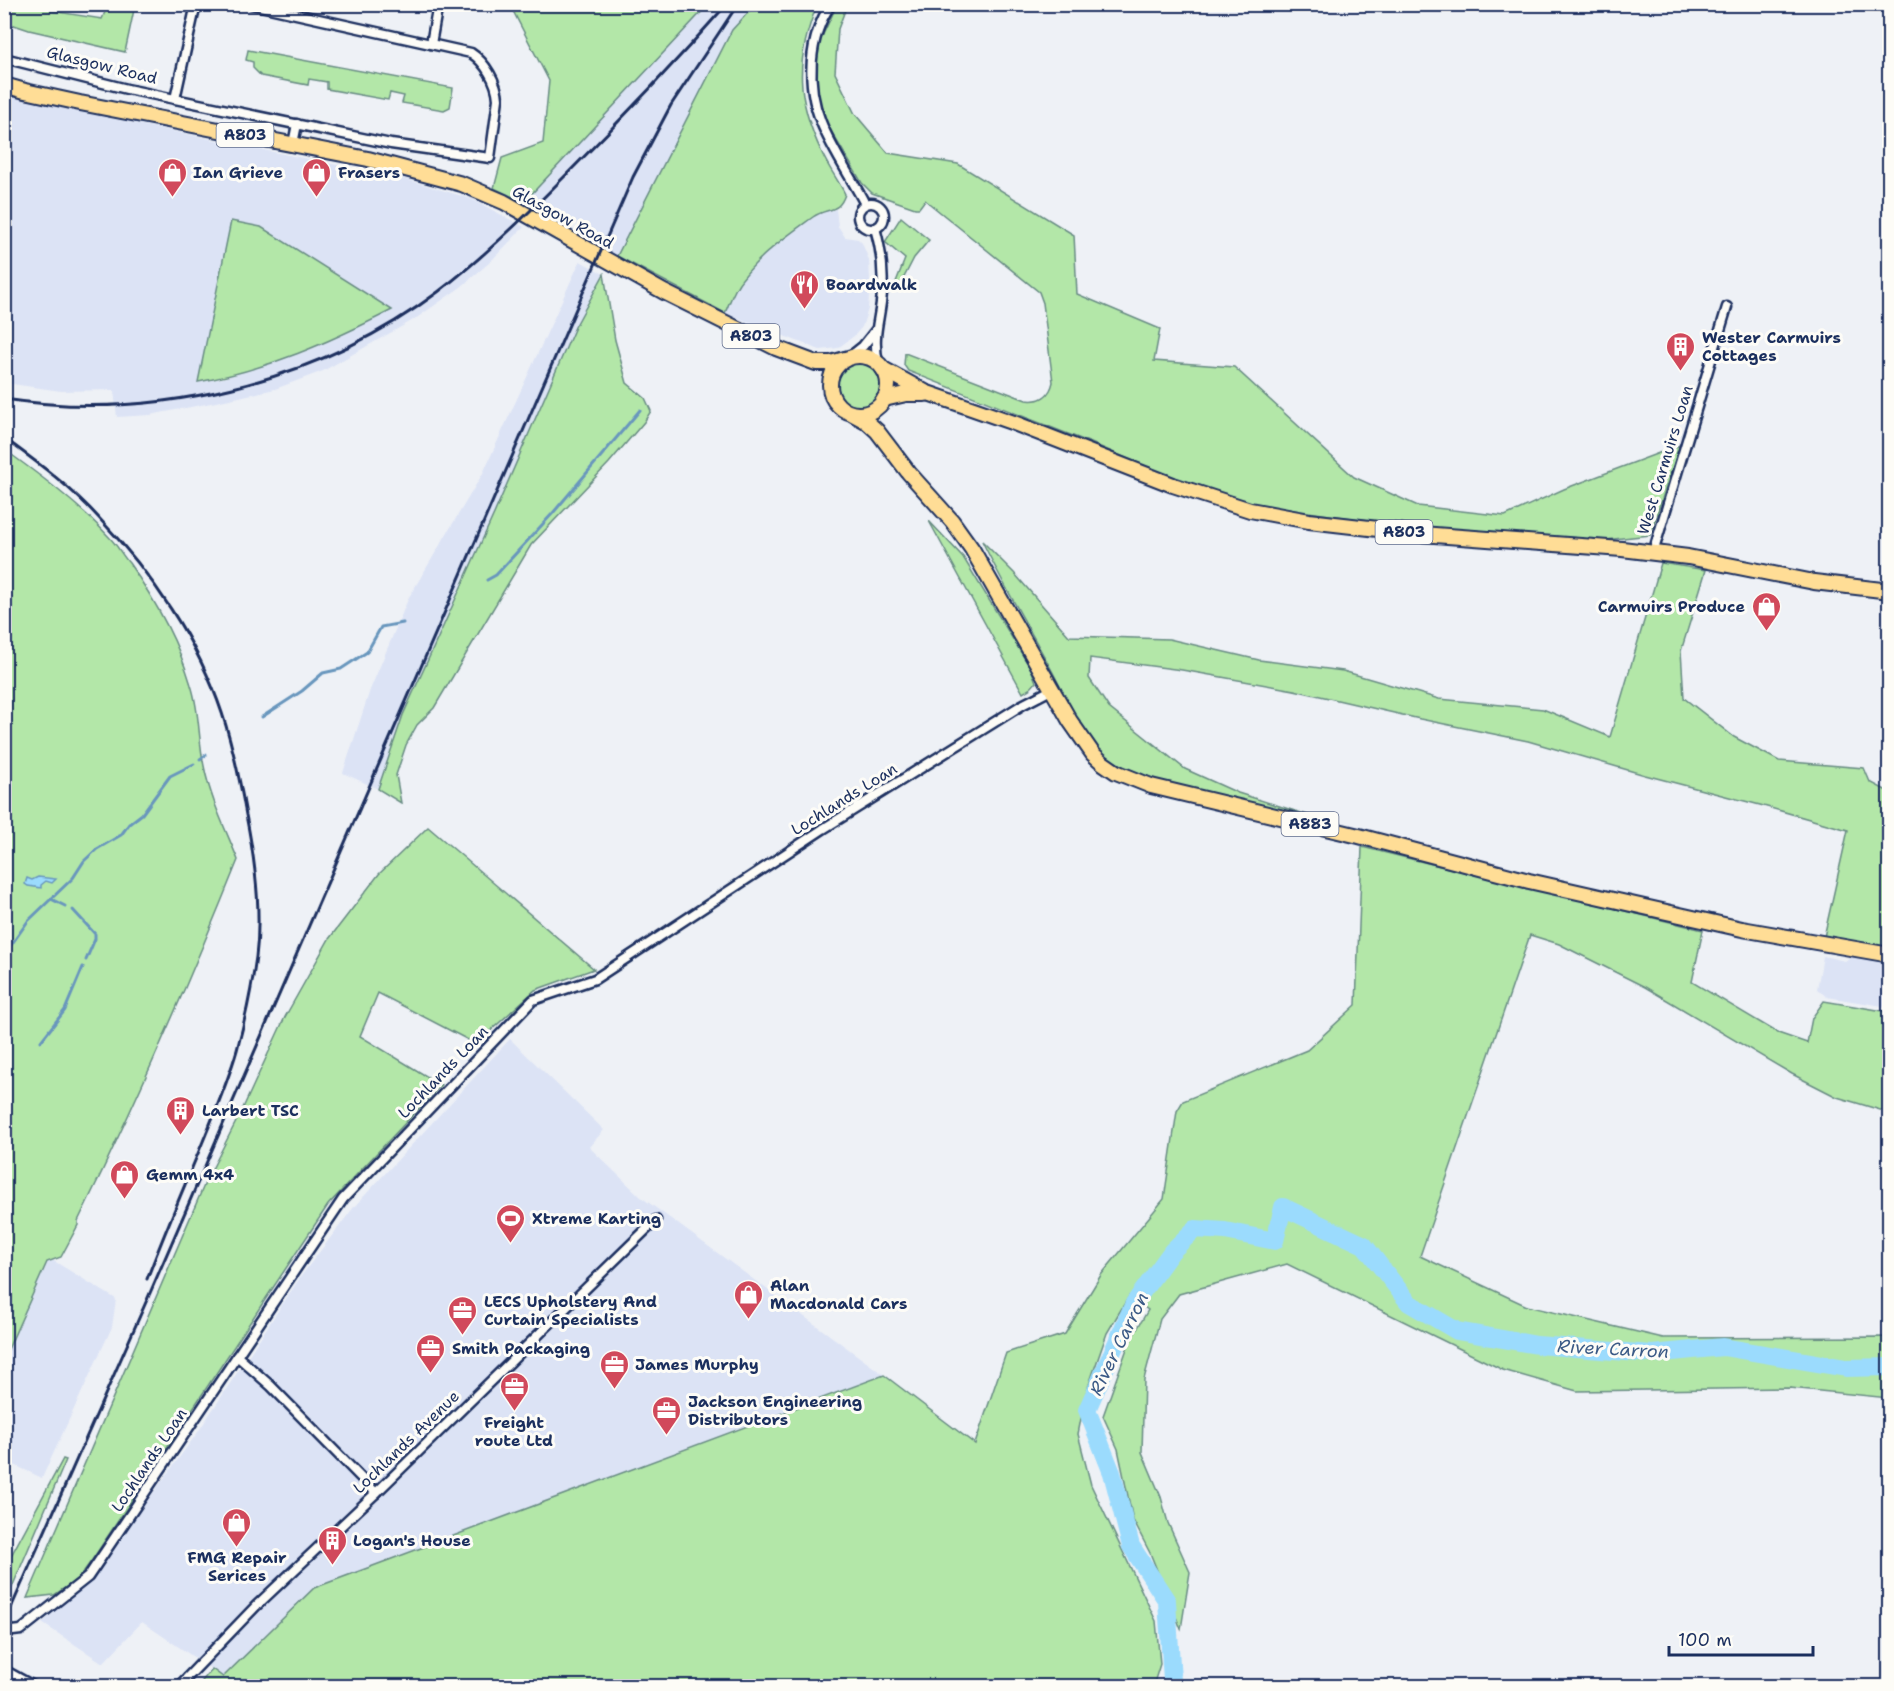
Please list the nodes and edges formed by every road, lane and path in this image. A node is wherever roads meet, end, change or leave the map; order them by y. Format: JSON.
{"nodes":[{"id":1,"x":196,"y":4,"type":"edge"},
{"id":2,"x":251,"y":4,"type":"edge"},
{"id":3,"x":438,"y":4,"type":"edge"},
{"id":4,"x":831,"y":4,"type":"edge"},
{"id":5,"x":431,"y":44,"type":"junction"},
{"id":6,"x":4,"y":58,"type":"edge"},
{"id":7,"x":4,"y":85,"type":"edge"},
{"id":8,"x":175,"y":99,"type":"junction"},
{"id":9,"x":297,"y":124,"type":"junction"},
{"id":10,"x":292,"y":144,"type":"junction"},
{"id":11,"x":865,"y":204,"type":"junction"},
{"id":12,"x":875,"y":228,"type":"junction"},
{"id":13,"x":1727,"y":307,"type":"dead end"},
{"id":14,"x":875,"y":331,"type":"junction"},
{"id":15,"x":802,"y":358,"type":"junction"},
{"id":16,"x":847,"y":359,"type":"junction"},
{"id":17,"x":881,"y":366,"type":"junction"},
{"id":18,"x":830,"y":386,"type":"junction"},
{"id":19,"x":936,"y":396,"type":"junction"},
{"id":20,"x":883,"y":402,"type":"junction"},
{"id":21,"x":853,"y":414,"type":"junction"},
{"id":22,"x":892,"y":452,"type":"junction"},
{"id":23,"x":1653,"y":553,"type":"junction"},
{"id":24,"x":1890,"y":591,"type":"edge"},
{"id":25,"x":1051,"y":690,"type":"junction"},
{"id":26,"x":1890,"y":955,"type":"edge"},
{"id":27,"x":656,"y":1220,"type":"dead end"},
{"id":28,"x":237,"y":1356,"type":"junction"},
{"id":29,"x":376,"y":1493,"type":"junction"},
{"id":30,"x":4,"y":1628,"type":"edge"},
{"id":31,"x":4,"y":1670,"type":"edge"},
{"id":32,"x":33,"y":1686,"type":"edge"},
{"id":33,"x":179,"y":1686,"type":"edge"}],
"edges":[{"from":1,"to":8,"type":"street"},
{"from":2,"to":5,"type":"street"},
{"from":3,"to":5,"type":"street"},
{"from":4,"to":11,"type":"street"},
{"from":5,"to":9,"type":"street","name":"Glasgow Road"},
{"from":6,"to":8,"type":"street","name":"Glasgow Road"},
{"from":7,"to":10,"type":"main road","name":"Glasgow Road","number":"A803"},
{"from":8,"to":9,"type":"street","name":"Glasgow Road"},
{"from":9,"to":10,"type":"street"},
{"from":10,"to":15,"type":"main road","name":"Glasgow Road","number":"A803"},
{"from":11,"to":12,"type":"street"},
{"from":11,"to":12,"type":"street"},
{"from":12,"to":14,"type":"street"},
{"from":13,"to":23,"type":"street","name":"West Carmuirs Loan"},
{"from":14,"to":16,"type":"street"},
{"from":14,"to":17,"type":"street"},
{"from":15,"to":16,"type":"main road","number":"A803"},
{"from":15,"to":18,"type":"main road","number":"A803"},
{"from":16,"to":17,"type":"main road"},
{"from":16,"to":18,"type":"main road"},
{"from":17,"to":19,"type":"main road","number":"A803"},
{"from":17,"to":20,"type":"main road"},
{"from":18,"to":21,"type":"main road"},
{"from":19,"to":20,"type":"main road","number":"A803"},
{"from":19,"to":23,"type":"main road","number":"A803"},
{"from":20,"to":21,"type":"main road"},
{"from":20,"to":22,"type":"main road"},
{"from":21,"to":22,"type":"main road"},
{"from":22,"to":25,"type":"main road","number":"A883"},
{"from":23,"to":24,"type":"main road","number":"A803"},
{"from":25,"to":26,"type":"main road","number":"A883"},
{"from":25,"to":28,"type":"street","name":"Lochlands Loan"},
{"from":27,"to":29,"type":"street","name":"Lochlands Avenue"},
{"from":28,"to":29,"type":"street"},
{"from":28,"to":30,"type":"street","name":"Lochlands Loan"},
{"from":29,"to":33,"type":"street","name":"Lochlands Avenue"},
{"from":31,"to":32,"type":"street"}]}
